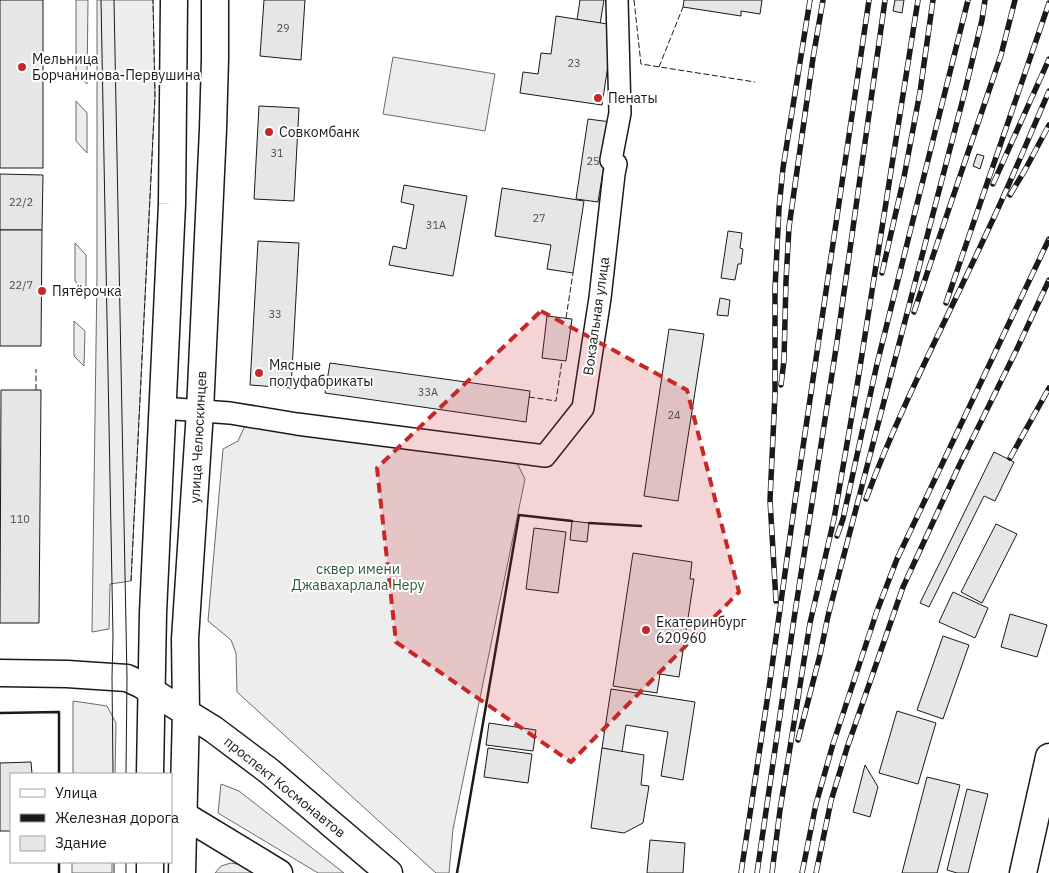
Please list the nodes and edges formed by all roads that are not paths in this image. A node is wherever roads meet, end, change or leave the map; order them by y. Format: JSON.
{"nodes":[{"id":1,"x":174,"y":0,"type":"edge"},
{"id":2,"x":215,"y":0,"type":"edge"},
{"id":3,"x":617,"y":0,"type":"edge"},
{"id":4,"x":162,"y":408,"type":"junction"},
{"id":5,"x":200,"y":411,"type":"junction"},
{"id":6,"x":0,"y":674,"type":"edge"},
{"id":7,"x":151,"y":692,"type":"junction"},
{"id":8,"x":186,"y":712,"type":"junction"},
{"id":9,"x":1049,"y":757,"type":"edge"},
{"id":10,"x":150,"y":773,"type":"edge"},
{"id":11,"x":177,"y":811,"type":"edge"},
{"id":12,"x":182,"y":873,"type":"edge"},
{"id":13,"x":280,"y":873,"type":"edge"},
{"id":14,"x":389,"y":873,"type":"edge"},
{"id":15,"x":1023,"y":873,"type":"edge"}],
"edges":[{"from":1,"to":4,"type":"main road"},
{"from":2,"to":5,"type":"main road","name":"улица Челюскинцев"},
{"from":3,"to":5,"type":"street","name":"Вокзальная улица"},
{"from":4,"to":5,"type":"street"},
{"from":4,"to":7,"type":"main road"},
{"from":5,"to":8,"type":"main road","name":"улица Челюскинцев"},
{"from":6,"to":7,"type":"main road","name":"проспект Космонавтов"},
{"from":7,"to":8,"type":"main road","name":"проспект Космонавтов"},
{"from":7,"to":10,"type":"main road"},
{"from":8,"to":11,"type":"main road","name":"улица Челюскинцев"},
{"from":8,"to":14,"type":"main road","name":"проспект Космонавтов"},
{"from":9,"to":15,"type":"main road"},
{"from":11,"to":12,"type":"main road","name":"улица Челюскинцев"},
{"from":11,"to":13,"type":"main road"}]}
